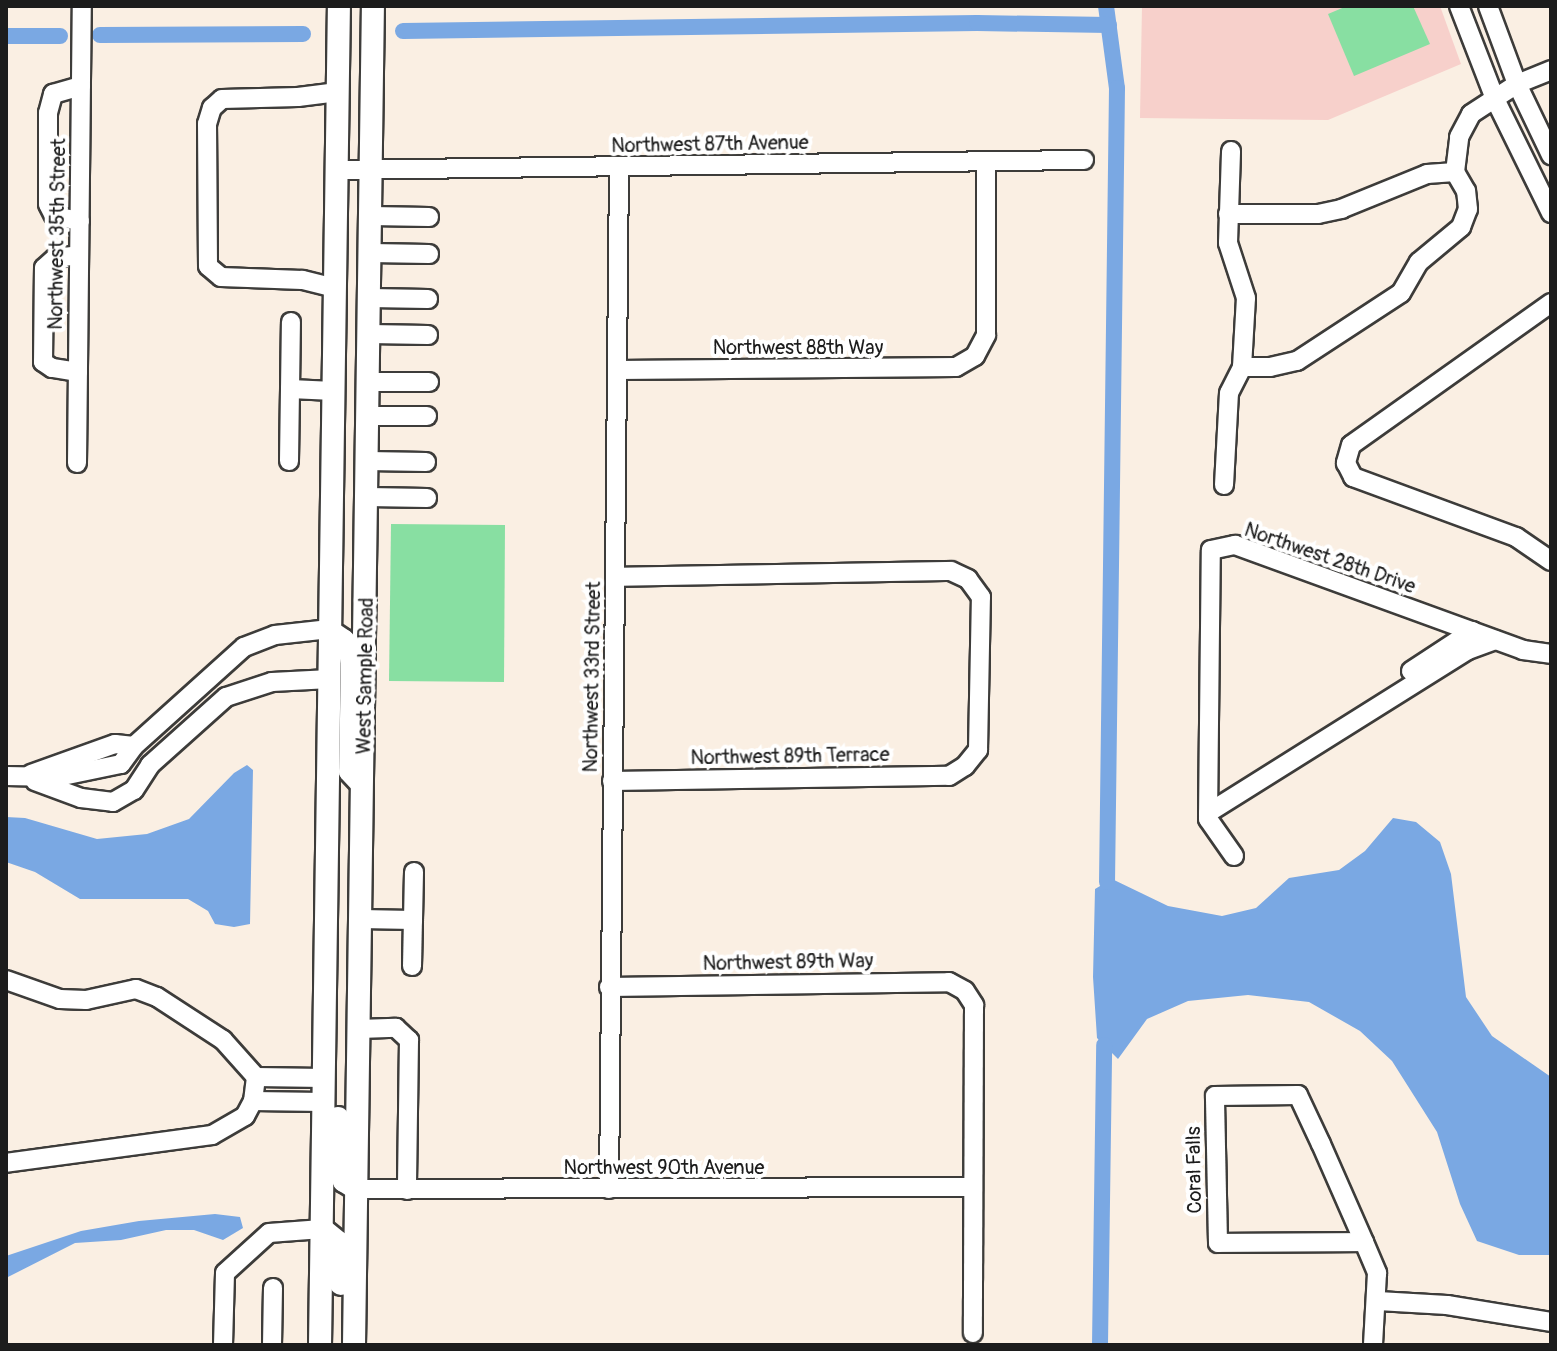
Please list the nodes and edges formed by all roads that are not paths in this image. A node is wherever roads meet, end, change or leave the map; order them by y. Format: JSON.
{"nodes":[{"id":1,"x":82,"y":6,"type":"edge"},
{"id":2,"x":339,"y":6,"type":"edge"},
{"id":3,"x":373,"y":6,"type":"edge"},
{"id":4,"x":1459,"y":6,"type":"edge"},
{"id":5,"x":1488,"y":6,"type":"edge"},
{"id":6,"x":1551,"y":70,"type":"edge"},
{"id":7,"x":1517,"y":84,"type":"junction"},
{"id":8,"x":81,"y":86,"type":"junction"},
{"id":9,"x":338,"y":92,"type":"junction"},
{"id":10,"x":1495,"y":99,"type":"junction"},
{"id":11,"x":1231,"y":151,"type":"dead end"},
{"id":12,"x":1551,"y":155,"type":"edge"},
{"id":13,"x":1084,"y":160,"type":"dead end"},
{"id":14,"x":986,"y":163,"type":"junction"},
{"id":15,"x":619,"y":167,"type":"junction"},
{"id":16,"x":336,"y":170,"type":"junction"},
{"id":17,"x":372,"y":170,"type":"junction"},
{"id":18,"x":1455,"y":172,"type":"junction"},
{"id":19,"x":1551,"y":213,"type":"edge"},
{"id":20,"x":1228,"y":214,"type":"junction"},
{"id":21,"x":371,"y":216,"type":"junction"},
{"id":22,"x":429,"y":217,"type":"dead end"},
{"id":23,"x":80,"y":221,"type":"junction"},
{"id":24,"x":371,"y":253,"type":"junction"},
{"id":25,"x":429,"y":254,"type":"dead end"},
{"id":26,"x":79,"y":255,"type":"junction"},
{"id":27,"x":335,"y":288,"type":"junction"},
{"id":28,"x":370,"y":298,"type":"junction"},
{"id":29,"x":428,"y":299,"type":"dead end"},
{"id":30,"x":1551,"y":303,"type":"edge"},
{"id":31,"x":291,"y":322,"type":"dead end"},
{"id":32,"x":370,"y":334,"type":"junction"},
{"id":33,"x":428,"y":335,"type":"dead end"},
{"id":34,"x":1242,"y":367,"type":"junction"},
{"id":35,"x":618,"y":370,"type":"junction"},
{"id":36,"x":78,"y":372,"type":"junction"},
{"id":37,"x":369,"y":382,"type":"junction"},
{"id":38,"x":429,"y":382,"type":"dead end"},
{"id":39,"x":290,"y":389,"type":"junction"},
{"id":40,"x":334,"y":391,"type":"junction"},
{"id":41,"x":369,"y":416,"type":"junction"},
{"id":42,"x":427,"y":416,"type":"dead end"},
{"id":43,"x":289,"y":461,"type":"dead end"},
{"id":44,"x":368,"y":461,"type":"junction"},
{"id":45,"x":426,"y":462,"type":"dead end"},
{"id":46,"x":77,"y":463,"type":"dead end"},
{"id":47,"x":1224,"y":485,"type":"dead end"},
{"id":48,"x":368,"y":497,"type":"junction"},
{"id":49,"x":427,"y":498,"type":"dead end"},
{"id":50,"x":1551,"y":561,"type":"edge"},
{"id":51,"x":616,"y":577,"type":"junction"},
{"id":52,"x":330,"y":629,"type":"junction"},
{"id":53,"x":1472,"y":631,"type":"junction"},
{"id":54,"x":1495,"y":640,"type":"junction"},
{"id":55,"x":1551,"y":654,"type":"edge"},
{"id":56,"x":330,"y":679,"type":"junction"},
{"id":57,"x":134,"y":746,"type":"junction"},
{"id":58,"x":150,"y":765,"type":"junction"},
{"id":59,"x":15,"y":777,"type":"edge"},
{"id":60,"x":612,"y":781,"type":"junction"},
{"id":61,"x":363,"y":788,"type":"junction"},
{"id":62,"x":1208,"y":808,"type":"junction"},
{"id":63,"x":1234,"y":856,"type":"dead end"},
{"id":64,"x":414,"y":872,"type":"dead end"},
{"id":65,"x":361,"y":919,"type":"junction"},
{"id":66,"x":413,"y":920,"type":"junction"},
{"id":67,"x":412,"y":966,"type":"dead end"},
{"id":68,"x":326,"y":971,"type":"junction"},
{"id":69,"x":6,"y":980,"type":"edge"},
{"id":70,"x":609,"y":987,"type":"junction"},
{"id":71,"x":359,"y":1029,"type":"junction"},
{"id":72,"x":256,"y":1077,"type":"junction"},
{"id":73,"x":324,"y":1078,"type":"junction"},
{"id":74,"x":253,"y":1101,"type":"junction"},
{"id":75,"x":323,"y":1102,"type":"junction"},
{"id":76,"x":6,"y":1163,"type":"edge"},
{"id":77,"x":972,"y":1187,"type":"junction"},
{"id":78,"x":357,"y":1189,"type":"junction"},
{"id":79,"x":609,"y":1189,"type":"junction"},
{"id":80,"x":407,"y":1190,"type":"junction"},
{"id":81,"x":322,"y":1229,"type":"junction"},
{"id":82,"x":1364,"y":1242,"type":"junction"},
{"id":83,"x":273,"y":1288,"type":"dead end"},
{"id":84,"x":1378,"y":1301,"type":"junction"},
{"id":85,"x":1551,"y":1322,"type":"edge"},
{"id":86,"x":973,"y":1333,"type":"dead end"},
{"id":87,"x":223,"y":1345,"type":"edge"},
{"id":88,"x":272,"y":1345,"type":"edge"},
{"id":89,"x":320,"y":1345,"type":"edge"},
{"id":90,"x":340,"y":1345,"type":"edge"},
{"id":91,"x":354,"y":1345,"type":"edge"},
{"id":92,"x":1373,"y":1345,"type":"edge"}],
"edges":[{"from":1,"to":8,"type":"street","name":"Northwest 35th Street"},
{"from":2,"to":9,"type":"main road","name":"West Sample Road"},
{"from":3,"to":17,"type":"main road","name":"West Sample Road"},
{"from":4,"to":10,"type":"street"},
{"from":5,"to":7,"type":"street"},
{"from":6,"to":7,"type":"street"},
{"from":7,"to":10,"type":"street"},
{"from":7,"to":12,"type":"street"},
{"from":8,"to":23,"type":"street","name":"Northwest 35th Street"},
{"from":8,"to":23,"type":"street"},
{"from":9,"to":16,"type":"main road","name":"West Sample Road"},
{"from":9,"to":27,"type":"street"},
{"from":10,"to":18,"type":"street"},
{"from":10,"to":19,"type":"street"},
{"from":11,"to":20,"type":"street"},
{"from":13,"to":14,"type":"street","name":"Northwest 87th Avenue"},
{"from":14,"to":15,"type":"street","name":"Northwest 87th Avenue"},
{"from":14,"to":35,"type":"street","name":"Northwest 88th Way"},
{"from":15,"to":17,"type":"street","name":"Northwest 87th Avenue"},
{"from":15,"to":35,"type":"street","name":"Northwest 33rd Street"},
{"from":16,"to":17,"type":"street","name":"Northwest 87th Avenue"},
{"from":16,"to":27,"type":"main road","name":"West Sample Road"},
{"from":17,"to":21,"type":"main road","name":"West Sample Road"},
{"from":18,"to":20,"type":"street"},
{"from":18,"to":34,"type":"street"},
{"from":20,"to":34,"type":"street"},
{"from":21,"to":22,"type":"street"},
{"from":21,"to":24,"type":"main road","name":"West Sample Road"},
{"from":23,"to":26,"type":"street","name":"Northwest 35th Street"},
{"from":24,"to":25,"type":"street"},
{"from":24,"to":28,"type":"main road","name":"West Sample Road"},
{"from":26,"to":36,"type":"street","name":"Northwest 35th Street"},
{"from":26,"to":36,"type":"street"},
{"from":27,"to":40,"type":"main road","name":"West Sample Road"},
{"from":28,"to":29,"type":"street"},
{"from":28,"to":32,"type":"main road","name":"West Sample Road"},
{"from":30,"to":50,"type":"street"},
{"from":31,"to":39,"type":"street"},
{"from":32,"to":33,"type":"street"},
{"from":32,"to":37,"type":"main road","name":"West Sample Road"},
{"from":34,"to":47,"type":"street"},
{"from":35,"to":51,"type":"street","name":"Northwest 33rd Street"},
{"from":36,"to":46,"type":"street","name":"Northwest 35th Street"},
{"from":37,"to":38,"type":"street"},
{"from":37,"to":41,"type":"main road","name":"West Sample Road"},
{"from":39,"to":40,"type":"street"},
{"from":39,"to":43,"type":"street"},
{"from":40,"to":52,"type":"main road","name":"West Sample Road"},
{"from":41,"to":42,"type":"street"},
{"from":41,"to":44,"type":"main road","name":"West Sample Road"},
{"from":44,"to":45,"type":"street"},
{"from":44,"to":48,"type":"main road","name":"West Sample Road"},
{"from":48,"to":49,"type":"street"},
{"from":48,"to":61,"type":"main road","name":"West Sample Road"},
{"from":51,"to":60,"type":"street","name":"Northwest 33rd Street"},
{"from":51,"to":60,"type":"street","name":"Northwest 89th Terrace"},
{"from":52,"to":56,"type":"main road","name":"West Sample Road"},
{"from":52,"to":57,"type":"street"},
{"from":52,"to":61,"type":"street"},
{"from":53,"to":54,"type":"street","name":"Northwest 28th Drive"},
{"from":53,"to":62,"type":"street"},
{"from":53,"to":62,"type":"street","name":"Northwest 28th Drive"},
{"from":54,"to":55,"type":"street","name":"Northwest 28th Drive"},
{"from":54,"to":62,"type":"street"},
{"from":56,"to":58,"type":"street"},
{"from":56,"to":68,"type":"main road","name":"West Sample Road"},
{"from":57,"to":58,"type":"street"},
{"from":57,"to":59,"type":"street"},
{"from":58,"to":59,"type":"street"},
{"from":60,"to":70,"type":"street","name":"Northwest 33rd Street"},
{"from":61,"to":65,"type":"main road","name":"West Sample Road"},
{"from":62,"to":63,"type":"street"},
{"from":64,"to":66,"type":"street"},
{"from":65,"to":66,"type":"street"},
{"from":65,"to":71,"type":"main road","name":"West Sample Road"},
{"from":66,"to":67,"type":"street"},
{"from":68,"to":73,"type":"main road","name":"West Sample Road"},
{"from":68,"to":78,"type":"main road"},
{"from":69,"to":72,"type":"street"},
{"from":70,"to":77,"type":"street","name":"Northwest 89th Way"},
{"from":70,"to":79,"type":"street","name":"Northwest 33rd Street"},
{"from":71,"to":78,"type":"main road","name":"West Sample Road"},
{"from":71,"to":80,"type":"street"},
{"from":72,"to":73,"type":"street"},
{"from":72,"to":74,"type":"street"},
{"from":73,"to":75,"type":"main road","name":"West Sample Road"},
{"from":74,"to":75,"type":"street"},
{"from":74,"to":76,"type":"street"},
{"from":75,"to":81,"type":"main road","name":"West Sample Road"},
{"from":77,"to":79,"type":"street","name":"Northwest 90th Avenue"},
{"from":77,"to":86,"type":"street"},
{"from":78,"to":80,"type":"street","name":"Northwest 90th Avenue"},
{"from":78,"to":91,"type":"main road","name":"West Sample Road"},
{"from":79,"to":80,"type":"street","name":"Northwest 90th Avenue"},
{"from":81,"to":87,"type":"street"},
{"from":81,"to":89,"type":"main road","name":"West Sample Road"},
{"from":81,"to":90,"type":"main road"},
{"from":82,"to":82,"type":"street","name":"Coral Falls"},
{"from":82,"to":84,"type":"street","name":"Coral Falls"},
{"from":83,"to":88,"type":"street"},
{"from":84,"to":85,"type":"street"},
{"from":84,"to":92,"type":"street","name":"Coral Falls"}]}
